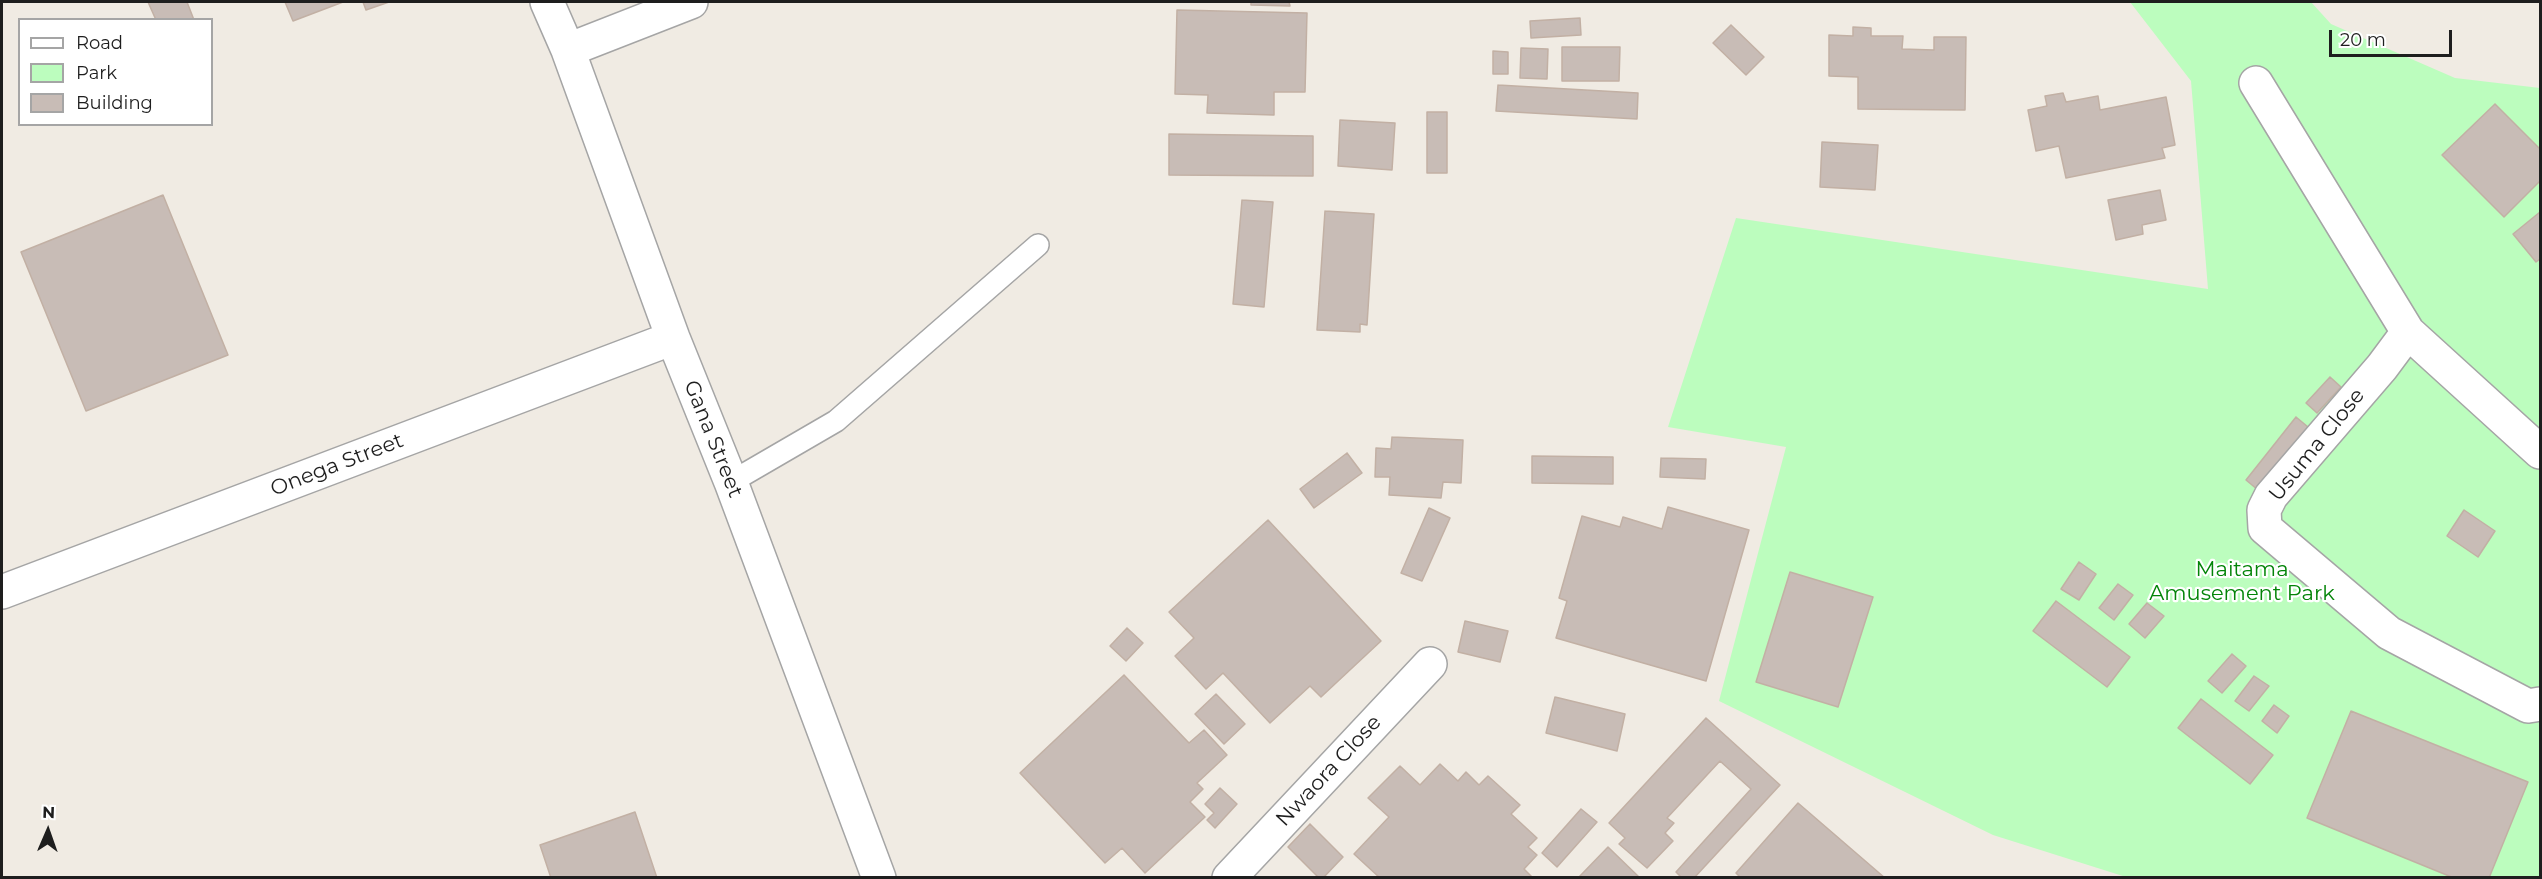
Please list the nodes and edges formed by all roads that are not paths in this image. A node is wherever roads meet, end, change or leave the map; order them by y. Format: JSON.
{"nodes":[{"id":1,"x":547,"y":2,"type":"edge"},
{"id":2,"x":691,"y":2,"type":"edge"},
{"id":3,"x":568,"y":50,"type":"junction"},
{"id":4,"x":2256,"y":83,"type":"dead end"},
{"id":5,"x":1038,"y":245,"type":"dead end"},
{"id":6,"x":2408,"y":332,"type":"junction"},
{"id":7,"x":673,"y":338,"type":"junction"},
{"id":8,"x":2541,"y":452,"type":"edge"},
{"id":9,"x":730,"y":482,"type":"junction"},
{"id":10,"x":2,"y":592,"type":"edge"},
{"id":11,"x":1430,"y":664,"type":"dead end"},
{"id":12,"x":2541,"y":704,"type":"edge"},
{"id":13,"x":879,"y":878,"type":"edge"},
{"id":14,"x":1229,"y":878,"type":"edge"}],
"edges":[{"from":1,"to":3,"type":"street","name":"Gana Street"},
{"from":2,"to":3,"type":"street"},
{"from":3,"to":7,"type":"street","name":"Gana Street"},
{"from":4,"to":6,"type":"street"},
{"from":5,"to":9,"type":"lane"},
{"from":6,"to":8,"type":"street"},
{"from":6,"to":12,"type":"street","name":"Usuma Close"},
{"from":7,"to":9,"type":"street","name":"Gana Street"},
{"from":7,"to":10,"type":"street","name":"Onega Street"},
{"from":9,"to":13,"type":"street","name":"Gana Street"},
{"from":11,"to":14,"type":"street","name":"Nwaora Close"}]}
